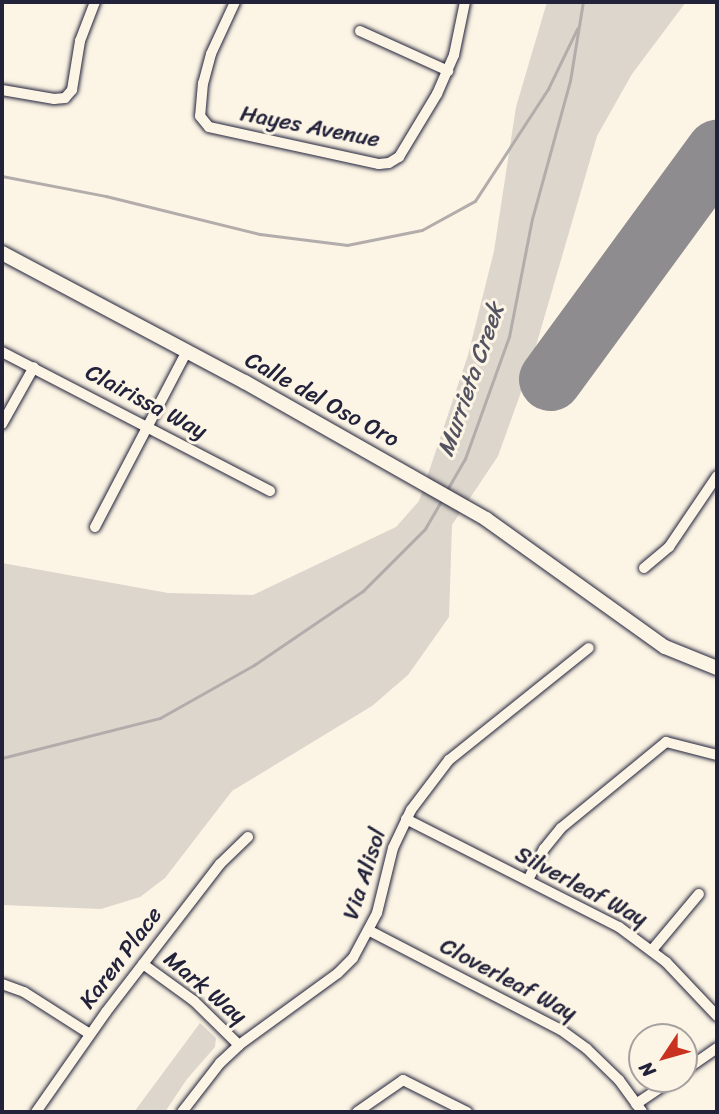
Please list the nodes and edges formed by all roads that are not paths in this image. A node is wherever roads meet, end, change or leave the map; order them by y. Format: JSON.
{"nodes":[{"id":1,"x":95,"y":2,"type":"edge"},
{"id":2,"x":235,"y":2,"type":"edge"},
{"id":3,"x":465,"y":2,"type":"edge"},
{"id":4,"x":360,"y":31,"type":"dead end"},
{"id":5,"x":448,"y":71,"type":"junction"},
{"id":6,"x":2,"y":90,"type":"edge"},
{"id":7,"x":2,"y":253,"type":"edge"},
{"id":8,"x":187,"y":351,"type":"junction"},
{"id":9,"x":2,"y":352,"type":"edge"},
{"id":10,"x":34,"y":367,"type":"junction"},
{"id":11,"x":2,"y":424,"type":"edge"},
{"id":12,"x":148,"y":427,"type":"junction"},
{"id":13,"x":717,"y":475,"type":"edge"},
{"id":14,"x":270,"y":491,"type":"dead end"},
{"id":15,"x":95,"y":527,"type":"dead end"},
{"id":16,"x":644,"y":568,"type":"dead end"},
{"id":17,"x":589,"y":648,"type":"dead end"},
{"id":18,"x":717,"y":668,"type":"edge"},
{"id":19,"x":717,"y":755,"type":"edge"},
{"id":20,"x":406,"y":819,"type":"junction"},
{"id":21,"x":248,"y":837,"type":"dead end"},
{"id":22,"x":528,"y":880,"type":"junction"},
{"id":23,"x":699,"y":894,"type":"dead end"},
{"id":24,"x":370,"y":931,"type":"junction"},
{"id":25,"x":652,"y":950,"type":"junction"},
{"id":26,"x":143,"y":964,"type":"junction"},
{"id":27,"x":2,"y":984,"type":"edge"},
{"id":28,"x":717,"y":1016,"type":"edge"},
{"id":29,"x":90,"y":1034,"type":"junction"},
{"id":30,"x":239,"y":1045,"type":"junction"},
{"id":31,"x":717,"y":1048,"type":"edge"},
{"id":32,"x":698,"y":1061,"type":"edge"},
{"id":33,"x":657,"y":1093,"type":"edge"},
{"id":34,"x":639,"y":1108,"type":"edge"},
{"id":35,"x":36,"y":1112,"type":"edge"},
{"id":36,"x":182,"y":1112,"type":"edge"},
{"id":37,"x":357,"y":1112,"type":"edge"},
{"id":38,"x":467,"y":1112,"type":"edge"}],
"edges":[{"from":1,"to":6,"type":"street"},
{"from":2,"to":5,"type":"street","name":"Hayes Avenue"},
{"from":3,"to":5,"type":"street","name":"Hayes Avenue"},
{"from":4,"to":5,"type":"street"},
{"from":7,"to":8,"type":"main road","name":"Calle del Oso Oro"},
{"from":8,"to":12,"type":"street"},
{"from":8,"to":18,"type":"main road","name":"Calle del Oso Oro"},
{"from":9,"to":10,"type":"street","name":"Clairissa Way"},
{"from":10,"to":11,"type":"street"},
{"from":10,"to":12,"type":"street","name":"Clairissa Way"},
{"from":12,"to":14,"type":"street","name":"Clairissa Way"},
{"from":12,"to":15,"type":"street"},
{"from":13,"to":16,"type":"street"},
{"from":17,"to":20,"type":"street","name":"Via Alisol"},
{"from":19,"to":22,"type":"street"},
{"from":20,"to":22,"type":"street","name":"Silverleaf Way"},
{"from":20,"to":24,"type":"street","name":"Via Alisol"},
{"from":21,"to":26,"type":"street","name":"Karen Place"},
{"from":22,"to":25,"type":"street","name":"Silverleaf Way"},
{"from":23,"to":25,"type":"street"},
{"from":24,"to":30,"type":"street","name":"Via Alisol"},
{"from":24,"to":34,"type":"street","name":"Cloverleaf Way"},
{"from":25,"to":28,"type":"street","name":"Silverleaf Way"},
{"from":26,"to":29,"type":"street","name":"Karen Place"},
{"from":26,"to":30,"type":"street","name":"Mark Way"},
{"from":27,"to":29,"type":"street"},
{"from":29,"to":35,"type":"street","name":"Karen Place"},
{"from":30,"to":36,"type":"street","name":"Via Alisol"},
{"from":31,"to":32,"type":"street"},
{"from":33,"to":34,"type":"street"},
{"from":37,"to":38,"type":"street"}]}
